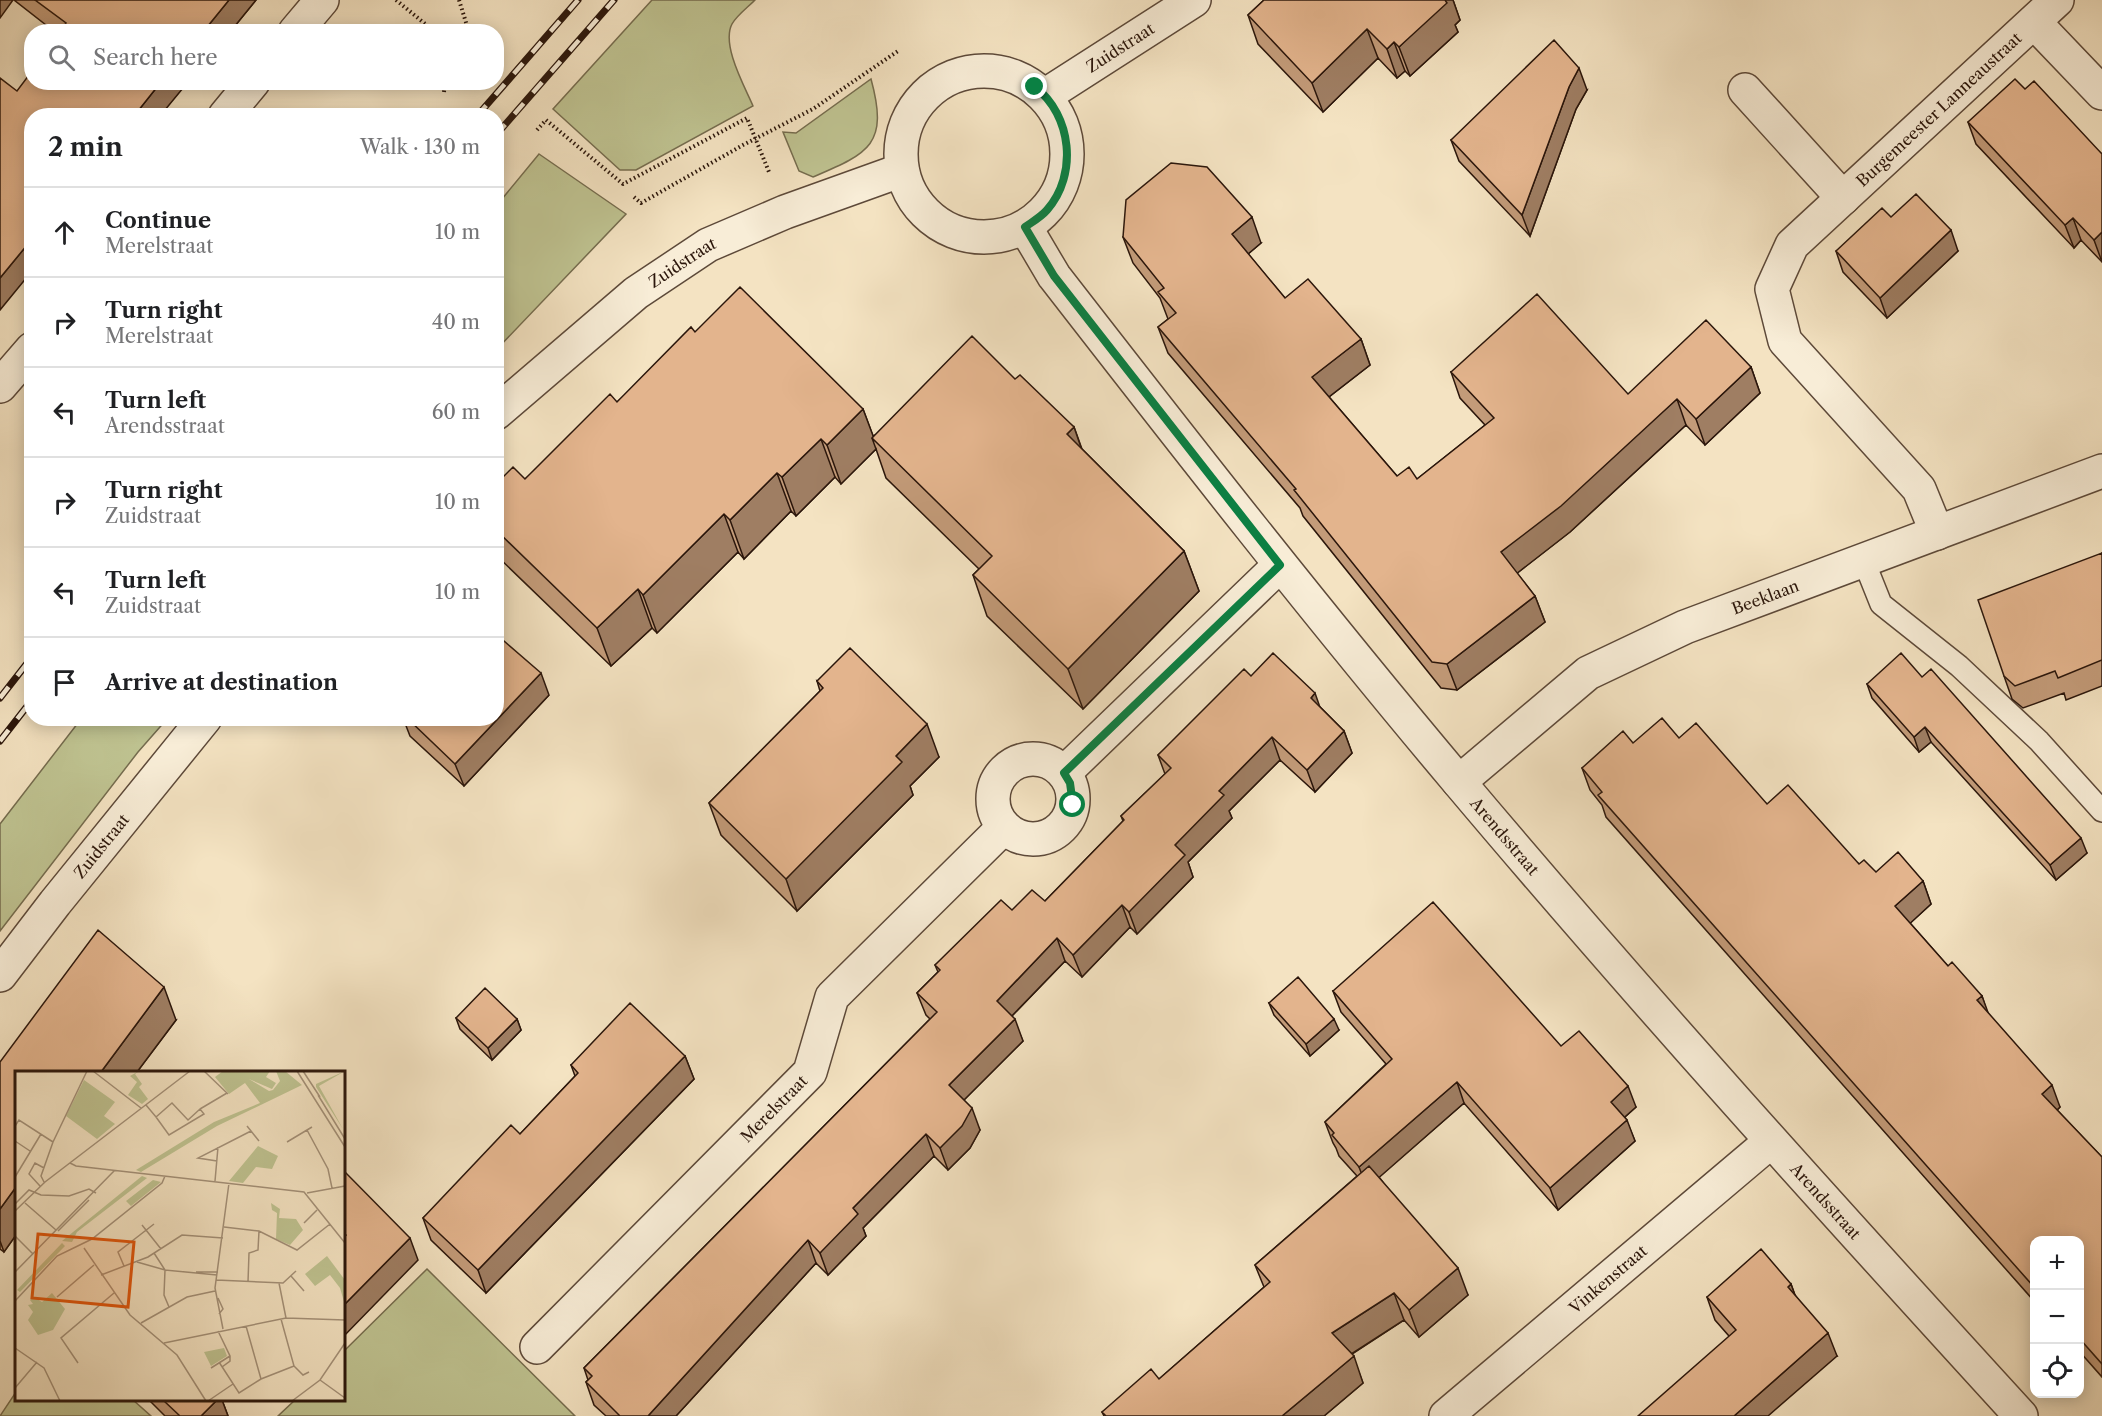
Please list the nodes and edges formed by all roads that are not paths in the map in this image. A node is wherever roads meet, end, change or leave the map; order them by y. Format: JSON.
{"nodes":[{"id":1,"x":322,"y":0,"type":"edge"},
{"id":2,"x":1194,"y":0,"type":"edge"},
{"id":3,"x":2046,"y":11,"type":"edge"},
{"id":4,"x":302,"y":24,"type":"edge"},
{"id":5,"x":246,"y":90,"type":"edge"},
{"id":6,"x":1745,"y":90,"type":"dead end"},
{"id":7,"x":2102,"y":93,"type":"edge"},
{"id":8,"x":1046,"y":95,"type":"junction"},
{"id":9,"x":232,"y":108,"type":"edge"},
{"id":10,"x":902,"y":170,"type":"junction"},
{"id":11,"x":1843,"y":198,"type":"junction"},
{"id":12,"x":1025,"y":227,"type":"junction"},
{"id":13,"x":24,"y":358,"type":"edge"},
{"id":14,"x":0,"y":386,"type":"edge"},
{"id":15,"x":504,"y":406,"type":"edge"},
{"id":16,"x":2102,"y":471,"type":"edge"},
{"id":17,"x":1937,"y":533,"type":"junction"},
{"id":18,"x":1863,"y":559,"type":"junction"},
{"id":19,"x":1280,"y":565,"type":"junction"},
{"id":20,"x":199,"y":726,"type":"edge"},
{"id":21,"x":1064,"y":773,"type":"junction"},
{"id":22,"x":1459,"y":783,"type":"junction"},
{"id":23,"x":2102,"y":812,"type":"edge"},
{"id":24,"x":1004,"y":827,"type":"junction"},
{"id":25,"x":0,"y":975,"type":"edge"},
{"id":26,"x":1770,"y":1142,"type":"junction"},
{"id":27,"x":537,"y":1347,"type":"dead end"},
{"id":28,"x":1446,"y":1416,"type":"edge"},
{"id":29,"x":2021,"y":1416,"type":"edge"}],
"edges":[{"from":1,"to":4,"type":"street"},
{"from":2,"to":8,"type":"street","name":"Zuidstraat"},
{"from":3,"to":7,"type":"street","name":"Burgemeester Lanneaustraat"},
{"from":3,"to":11,"type":"street","name":"Burgemeester Lanneaustraat"},
{"from":5,"to":9,"type":"street"},
{"from":6,"to":11,"type":"street","name":"Burgemeester Lanneaustraat"},
{"from":8,"to":10,"type":"street"},
{"from":8,"to":12,"type":"street"},
{"from":10,"to":12,"type":"street"},
{"from":10,"to":15,"type":"street","name":"Zuidstraat"},
{"from":11,"to":17,"type":"street","name":"Burgemeester Lanneaustraat"},
{"from":12,"to":19,"type":"street","name":"Arendsstraat"},
{"from":13,"to":14,"type":"street"},
{"from":16,"to":17,"type":"street","name":"Beeklaan"},
{"from":17,"to":18,"type":"street","name":"Beeklaan"},
{"from":18,"to":22,"type":"street","name":"Beeklaan"},
{"from":18,"to":23,"type":"lane"},
{"from":19,"to":21,"type":"street"},
{"from":19,"to":22,"type":"street","name":"Arendsstraat"},
{"from":20,"to":25,"type":"street","name":"Zuidstraat"},
{"from":21,"to":24,"type":"street"},
{"from":21,"to":24,"type":"street"},
{"from":22,"to":26,"type":"street","name":"Arendsstraat"},
{"from":24,"to":27,"type":"street","name":"Merelstraat"},
{"from":26,"to":28,"type":"street","name":"Vinkenstraat"},
{"from":26,"to":29,"type":"street","name":"Arendsstraat"}]}
